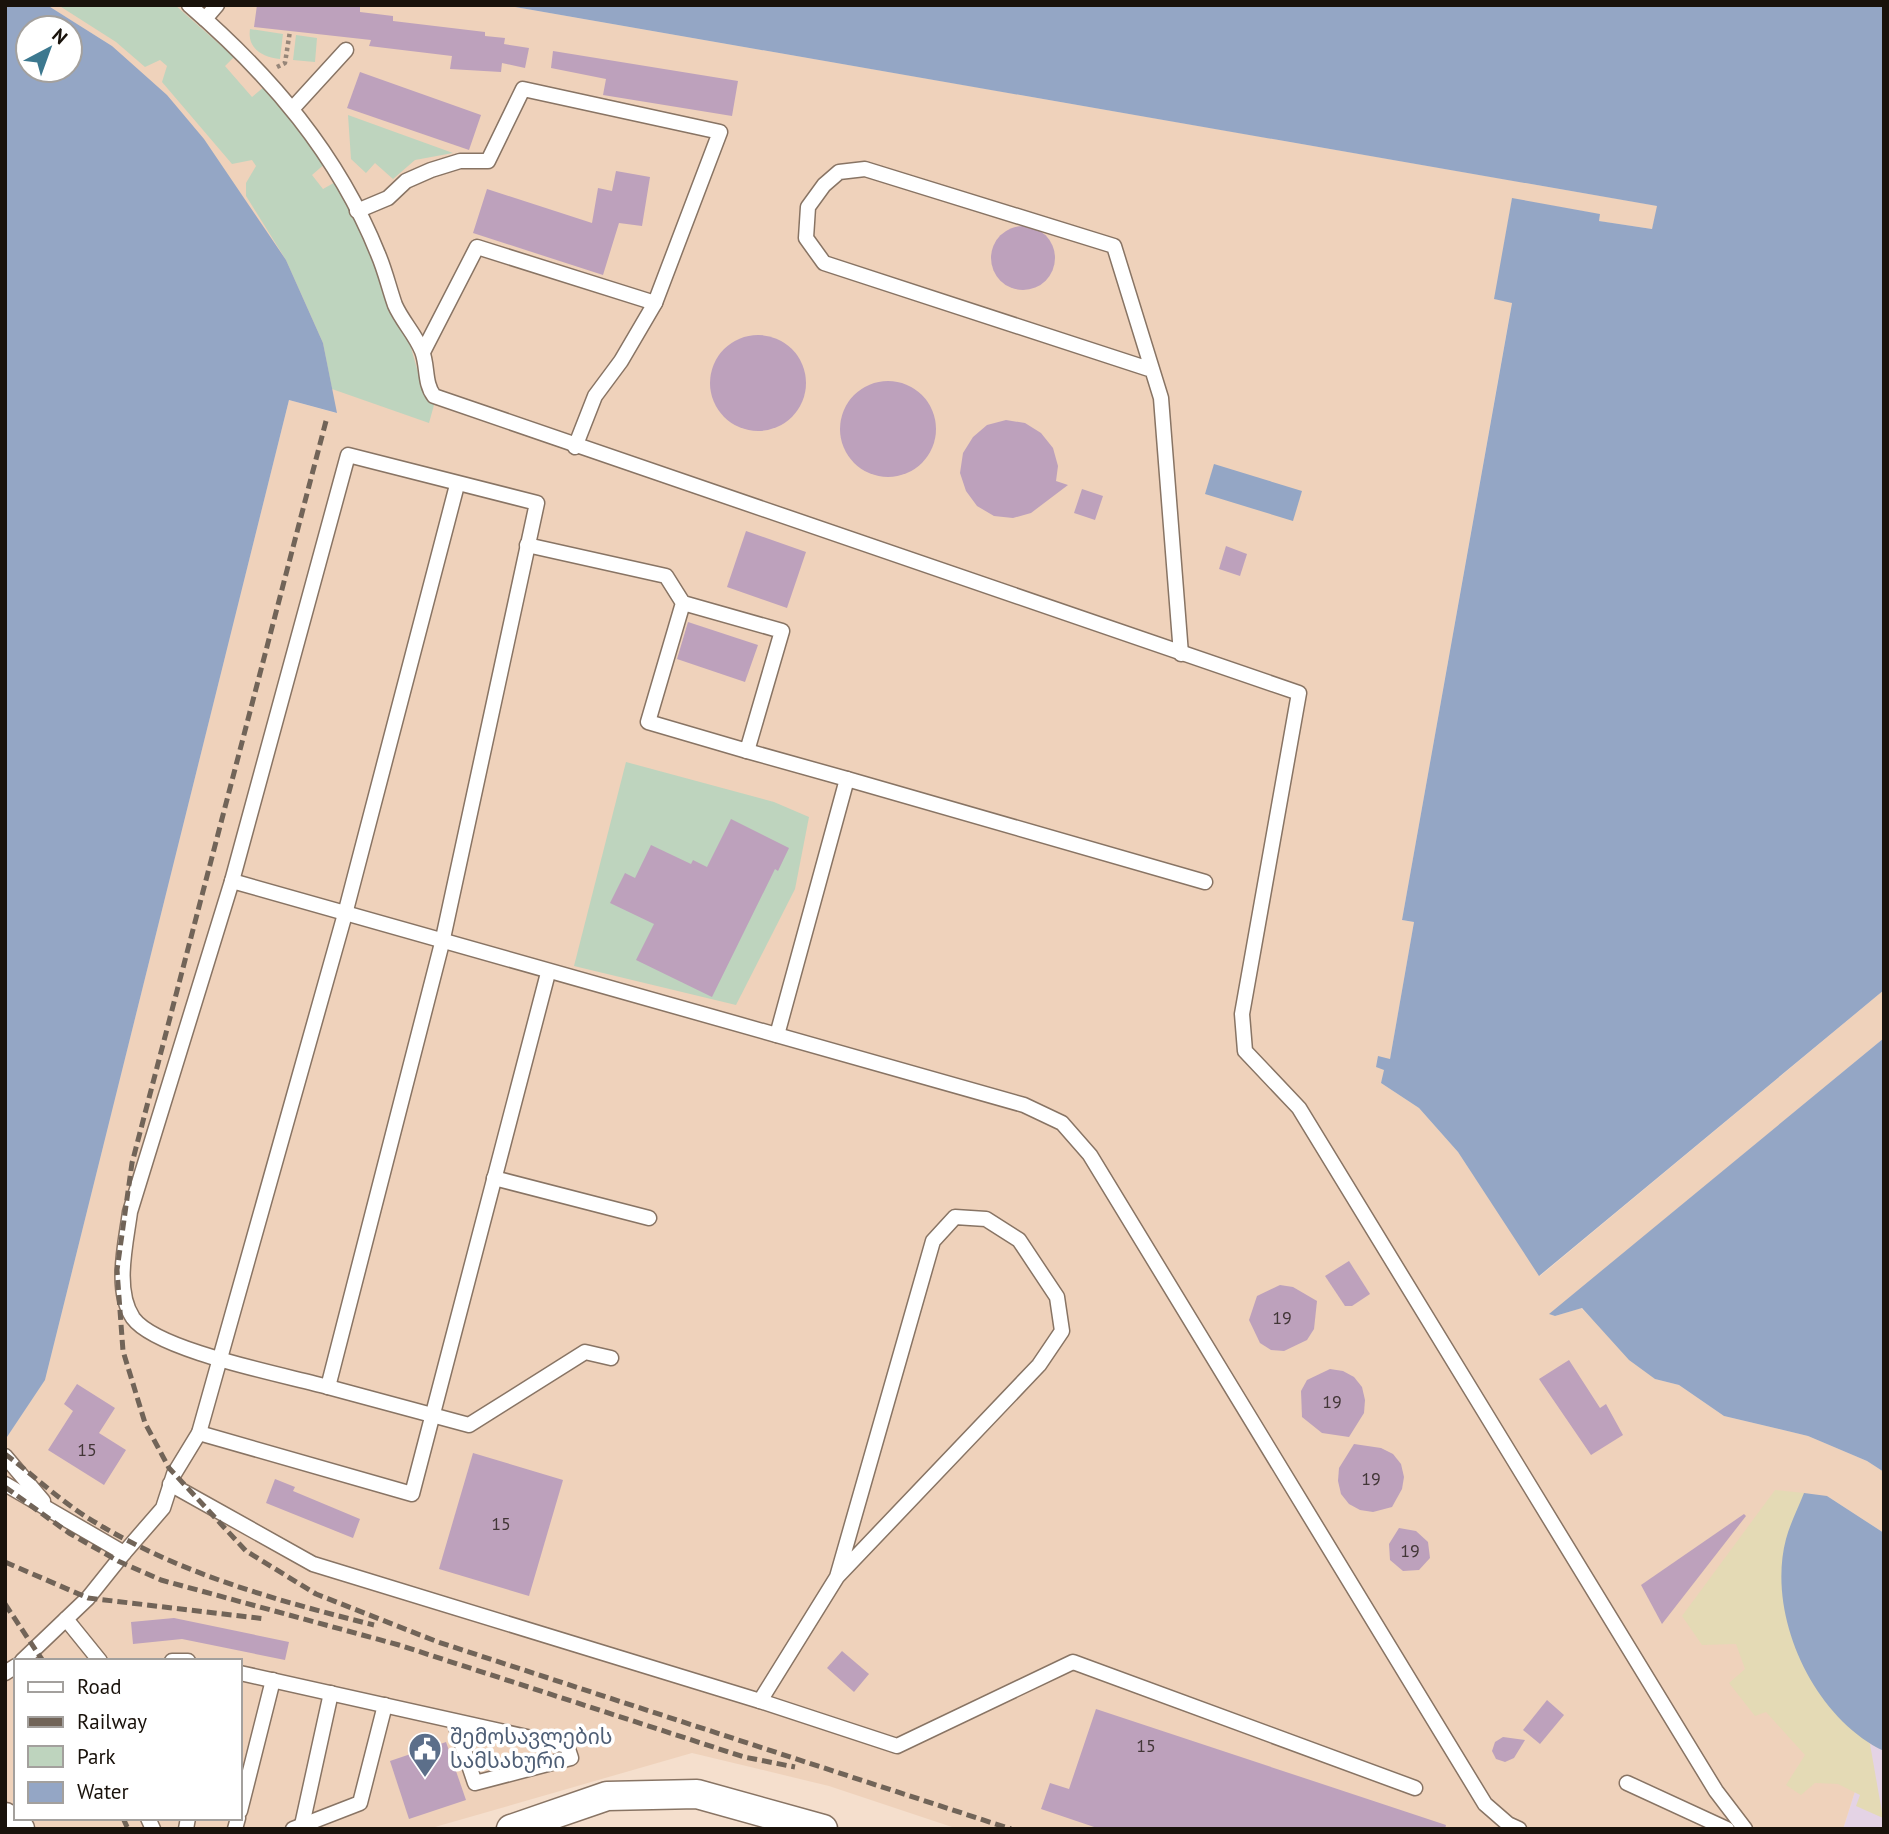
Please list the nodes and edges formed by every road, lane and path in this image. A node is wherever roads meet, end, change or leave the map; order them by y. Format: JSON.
{"nodes":[{"id":1,"x":189,"y":5,"type":"edge"},
{"id":2,"x":217,"y":5,"type":"edge"},
{"id":3,"x":205,"y":19,"type":"junction"},
{"id":4,"x":290,"y":31,"type":"dead end"},
{"id":5,"x":346,"y":51,"type":"dead end"},
{"id":6,"x":264,"y":75,"type":"junction"},
{"id":7,"x":293,"y":108,"type":"junction"},
{"id":8,"x":357,"y":211,"type":"junction"},
{"id":9,"x":655,"y":303,"type":"junction"},
{"id":10,"x":423,"y":352,"type":"junction"},
{"id":11,"x":1152,"y":370,"type":"junction"},
{"id":12,"x":575,"y":447,"type":"junction"},
{"id":13,"x":457,"y":485,"type":"junction"},
{"id":14,"x":527,"y":545,"type":"junction"},
{"id":15,"x":683,"y":603,"type":"junction"},
{"id":16,"x":1181,"y":654,"type":"junction"},
{"id":17,"x":747,"y":751,"type":"junction"},
{"id":18,"x":847,"y":779,"type":"junction"},
{"id":19,"x":232,"y":881,"type":"junction"},
{"id":20,"x":1205,"y":882,"type":"dead end"},
{"id":21,"x":345,"y":914,"type":"junction"},
{"id":22,"x":442,"y":943,"type":"junction"},
{"id":23,"x":548,"y":972,"type":"junction"},
{"id":24,"x":777,"y":1035,"type":"junction"},
{"id":25,"x":494,"y":1178,"type":"junction"},
{"id":26,"x":649,"y":1218,"type":"dead end"},
{"id":27,"x":220,"y":1357,"type":"junction"},
{"id":28,"x":611,"y":1358,"type":"dead end"},
{"id":29,"x":328,"y":1387,"type":"junction"},
{"id":30,"x":433,"y":1415,"type":"junction"},
{"id":31,"x":199,"y":1433,"type":"junction"},
{"id":32,"x":5,"y":1456,"type":"edge"},
{"id":33,"x":5,"y":1484,"type":"edge"},
{"id":34,"x":170,"y":1484,"type":"junction"},
{"id":35,"x":50,"y":1510,"type":"junction"},
{"id":36,"x":124,"y":1553,"type":"junction"},
{"id":37,"x":837,"y":1577,"type":"junction"},
{"id":38,"x":66,"y":1619,"type":"junction"},
{"id":39,"x":24,"y":1659,"type":"edge"},
{"id":40,"x":98,"y":1659,"type":"edge"},
{"id":41,"x":242,"y":1673,"type":"edge"},
{"id":42,"x":273,"y":1680,"type":"junction"},
{"id":43,"x":331,"y":1693,"type":"junction"},
{"id":44,"x":760,"y":1701,"type":"junction"},
{"id":45,"x":385,"y":1705,"type":"junction"},
{"id":46,"x":454,"y":1721,"type":"junction"},
{"id":47,"x":1627,"y":1783,"type":"dead end"},
{"id":48,"x":1415,"y":1788,"type":"dead end"},
{"id":49,"x":242,"y":1803,"type":"edge"},
{"id":50,"x":5,"y":1817,"type":"edge"},
{"id":51,"x":298,"y":1827,"type":"edge"},
{"id":52,"x":20,"y":1829,"type":"edge"},
{"id":53,"x":511,"y":1829,"type":"edge"},
{"id":54,"x":823,"y":1829,"type":"edge"},
{"id":55,"x":1519,"y":1829,"type":"edge"},
{"id":56,"x":1727,"y":1829,"type":"edge"},
{"id":57,"x":1745,"y":1829,"type":"edge"}],
"edges":[{"from":1,"to":3,"type":"lane"},
{"from":2,"to":3,"type":"lane"},
{"from":3,"to":6,"type":"lane"},
{"from":4,"to":6,"type":"path"},
{"from":5,"to":7,"type":"lane"},
{"from":6,"to":7,"type":"lane"},
{"from":7,"to":8,"type":"lane"},
{"from":8,"to":9,"type":"lane"},
{"from":8,"to":10,"type":"lane"},
{"from":9,"to":10,"type":"lane"},
{"from":9,"to":12,"type":"lane"},
{"from":10,"to":12,"type":"lane"},
{"from":11,"to":11,"type":"lane"},
{"from":11,"to":16,"type":"lane"},
{"from":12,"to":16,"type":"lane"},
{"from":13,"to":14,"type":"lane"},
{"from":13,"to":19,"type":"lane"},
{"from":13,"to":21,"type":"lane"},
{"from":14,"to":15,"type":"lane"},
{"from":14,"to":22,"type":"lane"},
{"from":15,"to":17,"type":"lane"},
{"from":15,"to":17,"type":"lane"},
{"from":16,"to":57,"type":"lane"},
{"from":17,"to":18,"type":"lane"},
{"from":18,"to":20,"type":"lane"},
{"from":18,"to":24,"type":"lane"},
{"from":19,"to":21,"type":"lane"},
{"from":19,"to":27,"type":"lane"},
{"from":21,"to":22,"type":"lane"},
{"from":21,"to":27,"type":"lane"},
{"from":22,"to":23,"type":"lane"},
{"from":22,"to":29,"type":"lane"},
{"from":23,"to":24,"type":"lane"},
{"from":23,"to":25,"type":"lane"},
{"from":24,"to":55,"type":"lane"},
{"from":25,"to":26,"type":"lane"},
{"from":25,"to":30,"type":"lane"},
{"from":27,"to":29,"type":"lane"},
{"from":27,"to":31,"type":"lane"},
{"from":28,"to":30,"type":"lane"},
{"from":29,"to":30,"type":"lane"},
{"from":30,"to":31,"type":"lane"},
{"from":31,"to":34,"type":"lane"},
{"from":32,"to":35,"type":"lane"},
{"from":33,"to":35,"type":"lane"},
{"from":34,"to":36,"type":"lane"},
{"from":34,"to":44,"type":"lane"},
{"from":35,"to":36,"type":"lane"},
{"from":36,"to":38,"type":"lane"},
{"from":37,"to":37,"type":"lane"},
{"from":37,"to":44,"type":"lane"},
{"from":38,"to":39,"type":"lane"},
{"from":38,"to":40,"type":"lane"},
{"from":41,"to":42,"type":"lane"},
{"from":42,"to":43,"type":"lane"},
{"from":42,"to":49,"type":"lane"},
{"from":43,"to":45,"type":"lane"},
{"from":43,"to":51,"type":"lane"},
{"from":44,"to":48,"type":"lane"},
{"from":45,"to":46,"type":"lane"},
{"from":45,"to":51,"type":"lane"},
{"from":46,"to":46,"type":"lane"},
{"from":47,"to":56,"type":"lane"},
{"from":50,"to":52,"type":"street"},
{"from":53,"to":54,"type":"street"}]}
